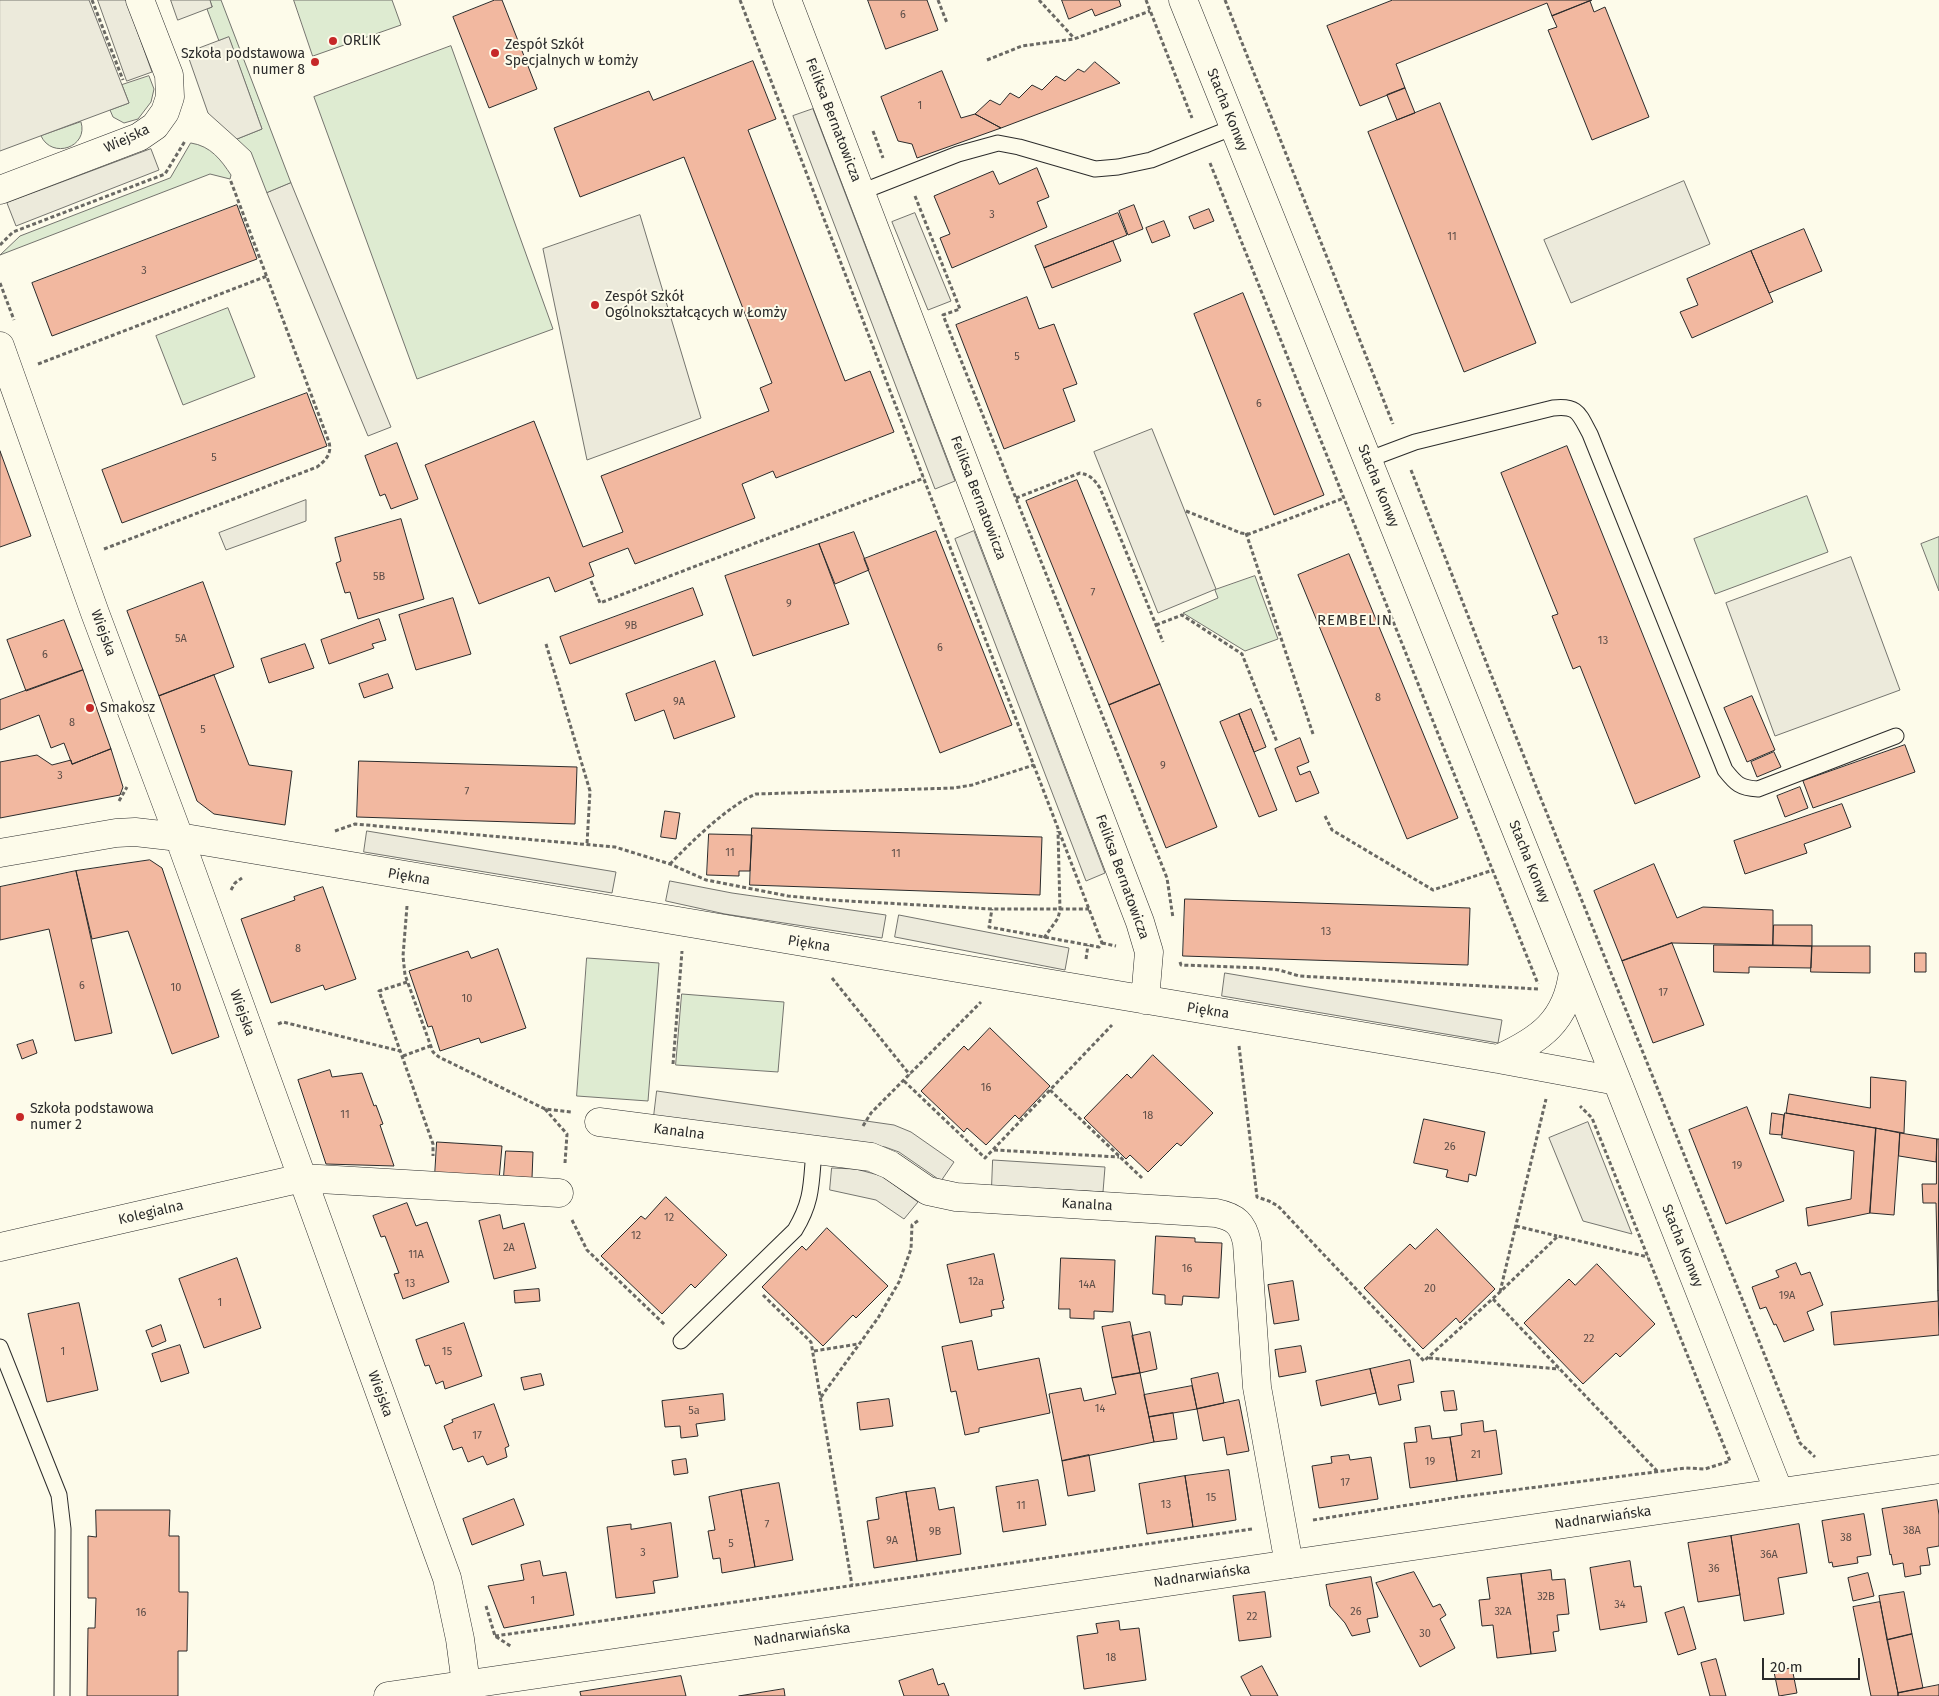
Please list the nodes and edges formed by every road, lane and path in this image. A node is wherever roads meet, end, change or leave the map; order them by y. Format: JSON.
{"nodes":[{"id":1,"x":92,"y":0,"type":"edge"},
{"id":2,"x":140,"y":0,"type":"edge"},
{"id":3,"x":740,"y":0,"type":"edge"},
{"id":4,"x":787,"y":0,"type":"edge"},
{"id":5,"x":938,"y":0,"type":"edge"},
{"id":6,"x":1039,"y":0,"type":"edge"},
{"id":7,"x":1146,"y":0,"type":"edge"},
{"id":8,"x":1183,"y":0,"type":"edge"},
{"id":9,"x":1225,"y":0,"type":"edge"},
{"id":10,"x":1150,"y":11,"type":"junction"},
{"id":11,"x":946,"y":23,"type":"dead end"},
{"id":12,"x":1074,"y":39,"type":"junction"},
{"id":13,"x":987,"y":60,"type":"dead end"},
{"id":14,"x":123,"y":80,"type":"dead end"},
{"id":15,"x":1234,"y":127,"type":"junction"},
{"id":16,"x":1201,"y":140,"type":"junction"},
{"id":17,"x":906,"y":174,"type":"junction"},
{"id":18,"x":230,"y":179,"type":"dead end"},
{"id":19,"x":0,"y":190,"type":"edge"},
{"id":20,"x":861,"y":192,"type":"junction"},
{"id":21,"x":266,"y":276,"type":"junction"},
{"id":22,"x":0,"y":346,"type":"edge"},
{"id":23,"x":32,"y":367,"type":"dead end"},
{"id":24,"x":1402,"y":447,"type":"junction"},
{"id":25,"x":1367,"y":460,"type":"junction"},
{"id":26,"x":924,"y":478,"type":"junction"},
{"id":27,"x":1016,"y":498,"type":"junction"},
{"id":28,"x":1344,"y":498,"type":"junction"},
{"id":29,"x":1186,"y":510,"type":"dead end"},
{"id":30,"x":1246,"y":533,"type":"junction"},
{"id":31,"x":99,"y":551,"type":"dead end"},
{"id":32,"x":591,"y":580,"type":"dead end"},
{"id":33,"x":1156,"y":625,"type":"junction"},
{"id":34,"x":1164,"y":642,"type":"dead end"},
{"id":35,"x":546,"y":644,"type":"dead end"},
{"id":36,"x":1312,"y":734,"type":"dead end"},
{"id":37,"x":1896,"y":736,"type":"dead end"},
{"id":38,"x":1277,"y":742,"type":"dead end"},
{"id":39,"x":1034,"y":765,"type":"junction"},
{"id":40,"x":124,"y":778,"type":"dead end"},
{"id":41,"x":111,"y":803,"type":"dead end"},
{"id":42,"x":1325,"y":816,"type":"dead end"},
{"id":43,"x":1058,"y":827,"type":"junction"},
{"id":44,"x":330,"y":833,"type":"dead end"},
{"id":45,"x":179,"y":837,"type":"junction"},
{"id":46,"x":587,"y":844,"type":"junction"},
{"id":47,"x":0,"y":853,"type":"edge"},
{"id":48,"x":670,"y":864,"type":"junction"},
{"id":49,"x":1493,"y":870,"type":"junction"},
{"id":50,"x":407,"y":900,"type":"dead end"},
{"id":51,"x":992,"y":909,"type":"junction"},
{"id":52,"x":1089,"y":909,"type":"junction"},
{"id":53,"x":1060,"y":910,"type":"junction"},
{"id":54,"x":1173,"y":919,"type":"dead end"},
{"id":55,"x":1044,"y":938,"type":"junction"},
{"id":56,"x":1102,"y":943,"type":"junction"},
{"id":57,"x":682,"y":946,"type":"dead end"},
{"id":58,"x":1149,"y":952,"type":"junction"},
{"id":59,"x":1610,"y":970,"type":"junction"},
{"id":60,"x":832,"y":971,"type":"dead end"},
{"id":61,"x":1575,"y":978,"type":"junction"},
{"id":62,"x":407,"y":982,"type":"junction"},
{"id":63,"x":986,"y":996,"type":"dead end"},
{"id":64,"x":1145,"y":1000,"type":"junction"},
{"id":65,"x":1118,"y":1019,"type":"dead end"},
{"id":66,"x":272,"y":1026,"type":"dead end"},
{"id":67,"x":1239,"y":1041,"type":"dead end"},
{"id":68,"x":430,"y":1046,"type":"junction"},
{"id":69,"x":401,"y":1051,"type":"junction"},
{"id":70,"x":403,"y":1056,"type":"junction"},
{"id":71,"x":1498,"y":1059,"type":"junction"},
{"id":72,"x":673,"y":1064,"type":"dead end"},
{"id":73,"x":910,"y":1075,"type":"junction"},
{"id":74,"x":904,"y":1081,"type":"junction"},
{"id":75,"x":1617,"y":1081,"type":"junction"},
{"id":76,"x":1050,"y":1090,"type":"junction"},
{"id":77,"x":1548,"y":1091,"type":"dead end"},
{"id":78,"x":1574,"y":1102,"type":"dead end"},
{"id":79,"x":545,"y":1109,"type":"junction"},
{"id":80,"x":564,"y":1111,"type":"dead end"},
{"id":81,"x":598,"y":1122,"type":"dead end"},
{"id":82,"x":814,"y":1150,"type":"junction"},
{"id":83,"x":994,"y":1150,"type":"junction"},
{"id":84,"x":855,"y":1155,"type":"junction"},
{"id":85,"x":1120,"y":1157,"type":"junction"},
{"id":86,"x":302,"y":1178,"type":"junction"},
{"id":87,"x":1145,"y":1180,"type":"dead end"},
{"id":88,"x":431,"y":1186,"type":"junction"},
{"id":89,"x":559,"y":1193,"type":"junction"},
{"id":90,"x":942,"y":1195,"type":"junction"},
{"id":91,"x":1516,"y":1226,"type":"junction"},
{"id":92,"x":1558,"y":1236,"type":"junction"},
{"id":93,"x":0,"y":1247,"type":"edge"},
{"id":94,"x":1648,"y":1257,"type":"junction"},
{"id":95,"x":746,"y":1279,"type":"junction"},
{"id":96,"x":1500,"y":1292,"type":"junction"},
{"id":97,"x":1493,"y":1299,"type":"junction"},
{"id":98,"x":673,"y":1328,"type":"dead end"},
{"id":99,"x":681,"y":1342,"type":"dead end"},
{"id":100,"x":859,"y":1344,"type":"junction"},
{"id":101,"x":0,"y":1347,"type":"edge"},
{"id":102,"x":814,"y":1351,"type":"junction"},
{"id":103,"x":1428,"y":1358,"type":"junction"},
{"id":104,"x":1560,"y":1369,"type":"junction"},
{"id":105,"x":821,"y":1397,"type":"junction"},
{"id":106,"x":1800,"y":1443,"type":"dead end"},
{"id":107,"x":1939,"y":1469,"type":"edge"},
{"id":108,"x":1657,"y":1472,"type":"junction"},
{"id":109,"x":1779,"y":1492,"type":"junction"},
{"id":110,"x":1282,"y":1525,"type":"junction"},
{"id":111,"x":1288,"y":1564,"type":"junction"},
{"id":112,"x":852,"y":1585,"type":"junction"},
{"id":113,"x":495,"y":1636,"type":"dead end"},
{"id":114,"x":466,"y":1684,"type":"junction"},
{"id":115,"x":62,"y":1696,"type":"edge"},
{"id":116,"x":388,"y":1696,"type":"edge"}],
"edges":[{"from":1,"to":14,"type":"path"},
{"from":2,"to":19,"type":"street","name":"Wiejska"},
{"from":3,"to":26,"type":"path"},
{"from":4,"to":20,"type":"street","name":"Feliksa Bernatowicza"},
{"from":5,"to":11,"type":"path"},
{"from":6,"to":12,"type":"path"},
{"from":7,"to":10,"type":"path"},
{"from":8,"to":15,"type":"street","name":"Stacha Konwy"},
{"from":9,"to":24,"type":"path"},
{"from":10,"to":12,"type":"path"},
{"from":10,"to":16,"type":"path"},
{"from":12,"to":13,"type":"path"},
{"from":15,"to":16,"type":"lane"},
{"from":15,"to":25,"type":"street","name":"Stacha Konwy"},
{"from":16,"to":17,"type":"lane"},
{"from":16,"to":28,"type":"path"},
{"from":17,"to":20,"type":"lane"},
{"from":17,"to":27,"type":"path"},
{"from":18,"to":21,"type":"path"},
{"from":20,"to":58,"type":"street","name":"Feliksa Bernatowicza"},
{"from":21,"to":23,"type":"path"},
{"from":21,"to":31,"type":"path"},
{"from":22,"to":45,"type":"street","name":"Wiejska"},
{"from":24,"to":25,"type":"lane"},
{"from":24,"to":37,"type":"lane"},
{"from":24,"to":59,"type":"path"},
{"from":25,"to":61,"type":"street","name":"Stacha Konwy"},
{"from":26,"to":32,"type":"path"},
{"from":26,"to":39,"type":"path"},
{"from":27,"to":33,"type":"path"},
{"from":27,"to":54,"type":"path"},
{"from":28,"to":30,"type":"path"},
{"from":28,"to":49,"type":"path"},
{"from":29,"to":30,"type":"path"},
{"from":30,"to":36,"type":"path"},
{"from":33,"to":34,"type":"path"},
{"from":33,"to":38,"type":"path"},
{"from":35,"to":46,"type":"path"},
{"from":39,"to":43,"type":"path"},
{"from":39,"to":48,"type":"path"},
{"from":40,"to":41,"type":"path"},
{"from":42,"to":49,"type":"path"},
{"from":43,"to":52,"type":"path"},
{"from":43,"to":53,"type":"path"},
{"from":44,"to":46,"type":"path"},
{"from":45,"to":47,"type":"street","name":"Piękna"},
{"from":45,"to":64,"type":"street","name":"Piękna"},
{"from":45,"to":86,"type":"street","name":"Wiejska"},
{"from":46,"to":48,"type":"path"},
{"from":48,"to":51,"type":"path"},
{"from":49,"to":58,"type":"path"},
{"from":50,"to":62,"type":"path"},
{"from":51,"to":53,"type":"path"},
{"from":51,"to":55,"type":"path"},
{"from":52,"to":53,"type":"path"},
{"from":52,"to":56,"type":"path"},
{"from":53,"to":55,"type":"path"},
{"from":55,"to":56,"type":"path"},
{"from":56,"to":58,"type":"path"},
{"from":57,"to":72,"type":"path"},
{"from":58,"to":64,"type":"street","name":"Feliksa Bernatowicza"},
{"from":59,"to":61,"type":"path"},
{"from":59,"to":106,"type":"path"},
{"from":60,"to":73,"type":"path"},
{"from":61,"to":71,"type":"street"},
{"from":61,"to":75,"type":"street","name":"Stacha Konwy"},
{"from":62,"to":68,"type":"path"},
{"from":62,"to":69,"type":"path"},
{"from":63,"to":73,"type":"path"},
{"from":64,"to":71,"type":"street","name":"Piękna"},
{"from":65,"to":76,"type":"path"},
{"from":66,"to":69,"type":"path"},
{"from":67,"to":103,"type":"path"},
{"from":68,"to":70,"type":"path"},
{"from":68,"to":79,"type":"path"},
{"from":69,"to":70,"type":"path"},
{"from":70,"to":88,"type":"path"},
{"from":71,"to":75,"type":"street","name":"Piękna"},
{"from":73,"to":74,"type":"path"},
{"from":74,"to":83,"type":"path"},
{"from":74,"to":84,"type":"path"},
{"from":75,"to":109,"type":"street","name":"Stacha Konwy"},
{"from":76,"to":83,"type":"path"},
{"from":76,"to":85,"type":"path"},
{"from":77,"to":91,"type":"path"},
{"from":78,"to":94,"type":"path"},
{"from":79,"to":80,"type":"path"},
{"from":79,"to":89,"type":"path"},
{"from":81,"to":82,"type":"street","name":"Kanalna"},
{"from":82,"to":84,"type":"street","name":"Kanalna"},
{"from":82,"to":95,"type":"lane"},
{"from":83,"to":85,"type":"path"},
{"from":84,"to":90,"type":"street","name":"Kanalna"},
{"from":85,"to":87,"type":"path"},
{"from":86,"to":88,"type":"street"},
{"from":86,"to":93,"type":"street","name":"Kolegialna"},
{"from":86,"to":114,"type":"street","name":"Wiejska"},
{"from":88,"to":89,"type":"street"},
{"from":89,"to":98,"type":"path"},
{"from":90,"to":100,"type":"path"},
{"from":90,"to":110,"type":"street","name":"Kanalna"},
{"from":91,"to":92,"type":"path"},
{"from":91,"to":96,"type":"path"},
{"from":92,"to":94,"type":"path"},
{"from":92,"to":96,"type":"path"},
{"from":94,"to":108,"type":"path"},
{"from":95,"to":99,"type":"lane"},
{"from":95,"to":102,"type":"path"},
{"from":96,"to":97,"type":"path"},
{"from":97,"to":103,"type":"path"},
{"from":97,"to":104,"type":"path"},
{"from":100,"to":102,"type":"path"},
{"from":100,"to":105,"type":"path"},
{"from":101,"to":115,"type":"lane"},
{"from":102,"to":105,"type":"path"},
{"from":103,"to":104,"type":"path"},
{"from":104,"to":108,"type":"path"},
{"from":105,"to":112,"type":"path"},
{"from":107,"to":109,"type":"street","name":"Nadnarwiańska"},
{"from":108,"to":110,"type":"path"},
{"from":109,"to":111,"type":"street","name":"Nadnarwiańska"},
{"from":110,"to":111,"type":"street","name":"Kanalna"},
{"from":110,"to":112,"type":"path"},
{"from":111,"to":114,"type":"street","name":"Nadnarwiańska"},
{"from":112,"to":113,"type":"path"},
{"from":114,"to":116,"type":"street","name":"Nadnarwiańska"}]}
